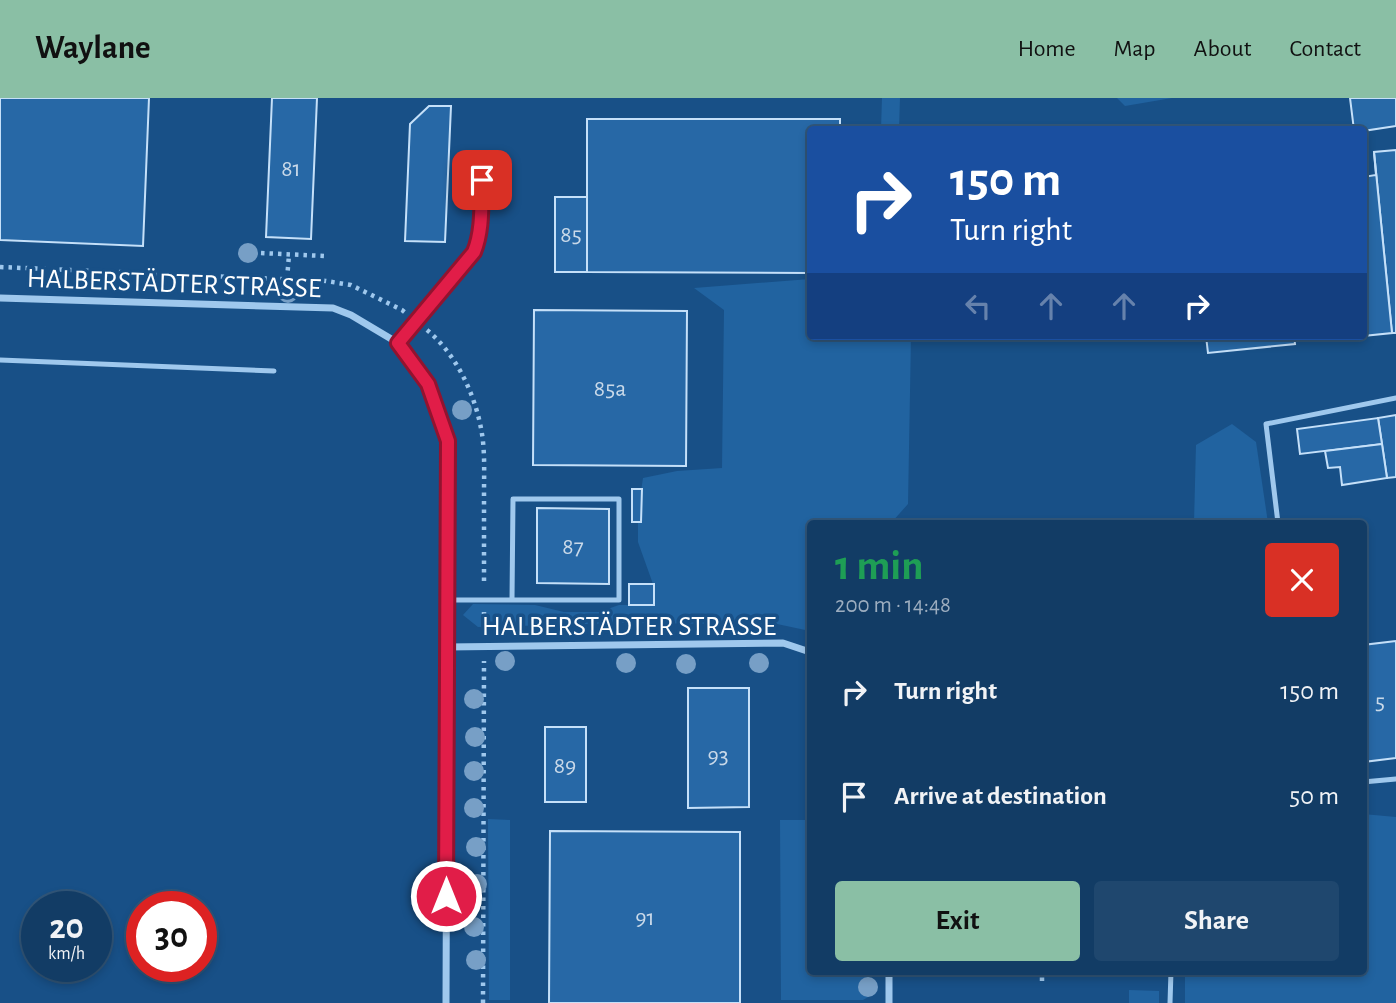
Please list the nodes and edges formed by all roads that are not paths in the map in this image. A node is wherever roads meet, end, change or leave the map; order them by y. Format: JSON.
{"nodes":[{"id":1,"x":483,"y":155,"type":"dead end"},
{"id":2,"x":0,"y":298,"type":"edge"},
{"id":3,"x":398,"y":343,"type":"junction"},
{"id":4,"x":0,"y":360,"type":"edge"},
{"id":5,"x":274,"y":371,"type":"dead end"},
{"id":6,"x":1396,"y":398,"type":"edge"},
{"id":7,"x":1278,"y":520,"type":"edge"},
{"id":8,"x":447,"y":600,"type":"junction"},
{"id":9,"x":512,"y":600,"type":"junction"},
{"id":10,"x":447,"y":647,"type":"junction"},
{"id":11,"x":807,"y":651,"type":"edge"},
{"id":12,"x":1396,"y":779,"type":"edge"},
{"id":13,"x":1367,"y":782,"type":"edge"},
{"id":14,"x":889,"y":975,"type":"edge"},
{"id":15,"x":1171,"y":975,"type":"edge"},
{"id":16,"x":446,"y":1003,"type":"edge"},
{"id":17,"x":889,"y":1003,"type":"edge"},
{"id":18,"x":1170,"y":1003,"type":"edge"}],
"edges":[{"from":1,"to":3,"type":"lane"},
{"from":2,"to":3,"type":"street","name":"HALBERSTÄDTER STRASSE"},
{"from":3,"to":8,"type":"street","name":"HALBERSTÄDTER STRASSE"},
{"from":4,"to":5,"type":"lane"},
{"from":6,"to":7,"type":"lane"},
{"from":8,"to":9,"type":"lane"},
{"from":8,"to":10,"type":"street","name":"HALBERSTÄDTER STRASSE"},
{"from":9,"to":9,"type":"lane"},
{"from":10,"to":11,"type":"street","name":"HALBERSTÄDTER STRASSE"},
{"from":10,"to":16,"type":"street","name":"HALBERSTÄDTER STRASSE"},
{"from":12,"to":13,"type":"lane"},
{"from":14,"to":17,"type":"street"},
{"from":15,"to":18,"type":"lane"}]}
